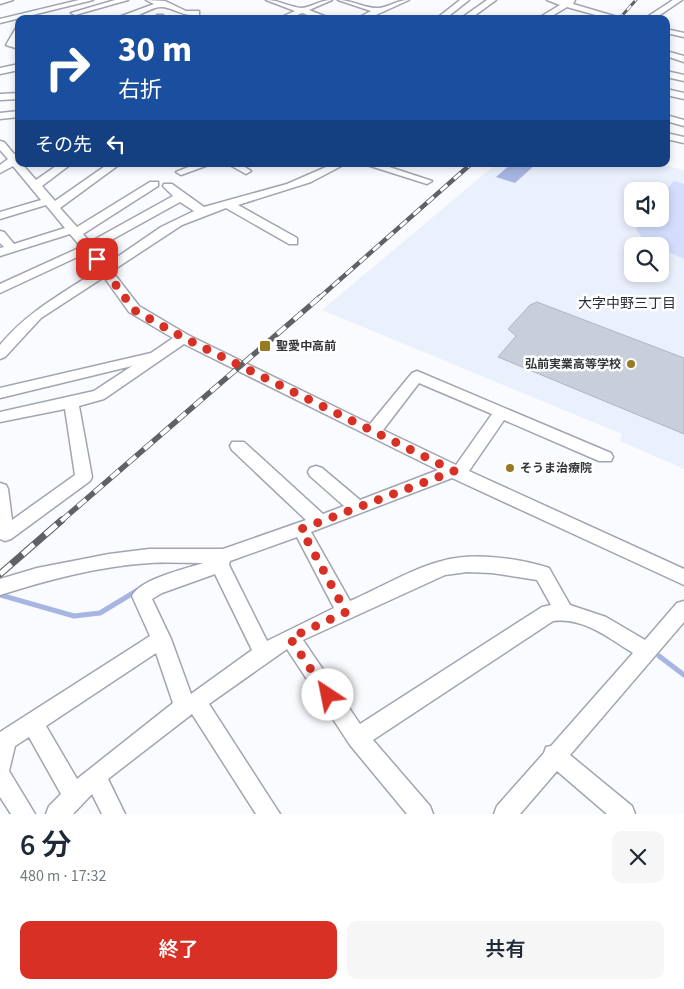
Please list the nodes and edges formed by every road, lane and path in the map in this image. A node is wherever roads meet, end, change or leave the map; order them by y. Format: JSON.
{"nodes":[{"id":1,"x":89,"y":0,"type":"edge"},
{"id":2,"x":124,"y":0,"type":"edge"},
{"id":3,"x":150,"y":0,"type":"edge"},
{"id":4,"x":270,"y":0,"type":"edge"},
{"id":5,"x":328,"y":0,"type":"edge"},
{"id":6,"x":342,"y":0,"type":"edge"},
{"id":7,"x":405,"y":0,"type":"edge"},
{"id":8,"x":465,"y":0,"type":"edge"},
{"id":9,"x":492,"y":0,"type":"edge"},
{"id":10,"x":550,"y":0,"type":"edge"},
{"id":11,"x":574,"y":0,"type":"edge"},
{"id":12,"x":678,"y":0,"type":"edge"},
{"id":13,"x":172,"y":1,"type":"edge"},
{"id":14,"x":109,"y":2,"type":"edge"},
{"id":15,"x":162,"y":4,"type":"junction"},
{"id":16,"x":566,"y":4,"type":"junction"},
{"id":17,"x":100,"y":7,"type":"junction"},
{"id":18,"x":302,"y":10,"type":"junction"},
{"id":19,"x":378,"y":11,"type":"junction"},
{"id":20,"x":25,"y":15,"type":"edge"},
{"id":21,"x":66,"y":15,"type":"dead end"},
{"id":22,"x":118,"y":15,"type":"edge"},
{"id":23,"x":133,"y":15,"type":"edge"},
{"id":24,"x":196,"y":15,"type":"edge"},
{"id":25,"x":290,"y":15,"type":"edge"},
{"id":26,"x":316,"y":15,"type":"edge"},
{"id":27,"x":369,"y":15,"type":"edge"},
{"id":28,"x":445,"y":15,"type":"edge"},
{"id":29,"x":470,"y":15,"type":"edge"},
{"id":30,"x":548,"y":15,"type":"edge"},
{"id":31,"x":595,"y":15,"type":"edge"},
{"id":32,"x":654,"y":15,"type":"edge"},
{"id":33,"x":15,"y":17,"type":"edge"},
{"id":34,"x":0,"y":21,"type":"edge"},
{"id":35,"x":670,"y":31,"type":"edge"},
{"id":36,"x":684,"y":35,"type":"edge"},
{"id":37,"x":0,"y":42,"type":"edge"},
{"id":38,"x":14,"y":46,"type":"edge"},
{"id":39,"x":670,"y":55,"type":"edge"},
{"id":40,"x":683,"y":58,"type":"edge"},
{"id":41,"x":15,"y":68,"type":"edge"},
{"id":42,"x":0,"y":71,"type":"edge"},
{"id":43,"x":670,"y":72,"type":"edge"},
{"id":44,"x":684,"y":78,"type":"edge"},
{"id":45,"x":670,"y":93,"type":"edge"},
{"id":46,"x":15,"y":96,"type":"edge"},
{"id":47,"x":684,"y":96,"type":"edge"},
{"id":48,"x":0,"y":97,"type":"edge"},
{"id":49,"x":15,"y":114,"type":"edge"},
{"id":50,"x":0,"y":116,"type":"edge"},
{"id":51,"x":670,"y":119,"type":"edge"},
{"id":52,"x":684,"y":122,"type":"edge"},
{"id":53,"x":670,"y":137,"type":"edge"},
{"id":54,"x":684,"y":140,"type":"edge"},
{"id":55,"x":0,"y":144,"type":"edge"},
{"id":56,"x":15,"y":155,"type":"edge"},
{"id":57,"x":15,"y":159,"type":"edge"},
{"id":58,"x":24,"y":167,"type":"edge"},
{"id":59,"x":62,"y":167,"type":"edge"},
{"id":60,"x":110,"y":167,"type":"edge"},
{"id":61,"x":197,"y":167,"type":"edge"},
{"id":62,"x":239,"y":167,"type":"edge"},
{"id":63,"x":334,"y":167,"type":"edge"},
{"id":64,"x":379,"y":167,"type":"edge"},
{"id":65,"x":0,"y":170,"type":"edge"},
{"id":66,"x":246,"y":171,"type":"dead end"},
{"id":67,"x":181,"y":172,"type":"dead end"},
{"id":68,"x":427,"y":181,"type":"dead end"},
{"id":69,"x":154,"y":184,"type":"dead end"},
{"id":70,"x":36,"y":185,"type":"junction"},
{"id":71,"x":168,"y":186,"type":"dead end"},
{"id":72,"x":180,"y":198,"type":"junction"},
{"id":73,"x":52,"y":204,"type":"junction"},
{"id":74,"x":229,"y":205,"type":"junction"},
{"id":75,"x":203,"y":212,"type":"junction"},
{"id":76,"x":0,"y":216,"type":"edge"},
{"id":77,"x":74,"y":231,"type":"junction"},
{"id":78,"x":0,"y":235,"type":"edge"},
{"id":79,"x":293,"y":241,"type":"dead end"},
{"id":80,"x":88,"y":248,"type":"junction"},
{"id":81,"x":5,"y":250,"type":"edge"},
{"id":82,"x":106,"y":271,"type":"junction"},
{"id":83,"x":0,"y":289,"type":"edge"},
{"id":84,"x":184,"y":338,"type":"junction"},
{"id":85,"x":0,"y":354,"type":"edge"},
{"id":86,"x":161,"y":354,"type":"junction"},
{"id":87,"x":0,"y":393,"type":"edge"},
{"id":88,"x":72,"y":403,"type":"junction"},
{"id":89,"x":501,"y":413,"type":"junction"},
{"id":90,"x":0,"y":417,"type":"edge"},
{"id":91,"x":373,"y":431,"type":"junction"},
{"id":92,"x":238,"y":446,"type":"dead end"},
{"id":93,"x":605,"y":457,"type":"dead end"},
{"id":94,"x":316,"y":472,"type":"dead end"},
{"id":95,"x":456,"y":472,"type":"junction"},
{"id":96,"x":0,"y":489,"type":"edge"},
{"id":97,"x":358,"y":508,"type":"junction"},
{"id":98,"x":320,"y":522,"type":"junction"},
{"id":99,"x":301,"y":529,"type":"junction"},
{"id":100,"x":221,"y":560,"type":"junction"},
{"id":101,"x":684,"y":577,"type":"edge"},
{"id":102,"x":0,"y":587,"type":"edge"},
{"id":103,"x":684,"y":609,"type":"edge"},
{"id":104,"x":563,"y":610,"type":"junction"},
{"id":105,"x":346,"y":612,"type":"junction"},
{"id":106,"x":290,"y":638,"type":"junction"},
{"id":107,"x":161,"y":639,"type":"junction"},
{"id":108,"x":646,"y":652,"type":"junction"},
{"id":109,"x":263,"y":653,"type":"junction"},
{"id":110,"x":191,"y":705,"type":"junction"},
{"id":111,"x":32,"y":722,"type":"junction"},
{"id":112,"x":357,"y":738,"type":"junction"},
{"id":113,"x":554,"y":755,"type":"junction"},
{"id":114,"x":0,"y":767,"type":"edge"},
{"id":115,"x":0,"y":776,"type":"edge"},
{"id":116,"x":95,"y":776,"type":"junction"},
{"id":117,"x":74,"y":795,"type":"junction"},
{"id":118,"x":24,"y":814,"type":"edge"},
{"id":119,"x":57,"y":814,"type":"edge"},
{"id":120,"x":114,"y":814,"type":"edge"},
{"id":121,"x":269,"y":814,"type":"edge"},
{"id":122,"x":422,"y":814,"type":"edge"},
{"id":123,"x":505,"y":814,"type":"edge"},
{"id":124,"x":624,"y":814,"type":"edge"}],
"edges":[{"from":1,"to":20,"type":"street"},
{"from":2,"to":14,"type":"street"},
{"from":3,"to":15,"type":"street"},
{"from":4,"to":18,"type":"street"},
{"from":5,"to":18,"type":"street"},
{"from":6,"to":19,"type":"street"},
{"from":7,"to":19,"type":"street"},
{"from":8,"to":28,"type":"street"},
{"from":9,"to":29,"type":"street"},
{"from":10,"to":16,"type":"street"},
{"from":11,"to":16,"type":"street"},
{"from":12,"to":32,"type":"street"},
{"from":13,"to":15,"type":"street"},
{"from":14,"to":17,"type":"street"},
{"from":15,"to":23,"type":"street"},
{"from":15,"to":24,"type":"street"},
{"from":16,"to":30,"type":"street"},
{"from":16,"to":31,"type":"street"},
{"from":17,"to":21,"type":"street"},
{"from":17,"to":22,"type":"street"},
{"from":18,"to":25,"type":"street"},
{"from":18,"to":26,"type":"street"},
{"from":19,"to":27,"type":"street"},
{"from":33,"to":34,"type":"street"},
{"from":35,"to":36,"type":"street"},
{"from":37,"to":38,"type":"street"},
{"from":39,"to":40,"type":"street"},
{"from":41,"to":42,"type":"street"},
{"from":43,"to":44,"type":"street"},
{"from":45,"to":47,"type":"street"},
{"from":46,"to":48,"type":"street"},
{"from":49,"to":50,"type":"street"},
{"from":51,"to":52,"type":"street"},
{"from":53,"to":54,"type":"street"},
{"from":55,"to":56,"type":"street"},
{"from":57,"to":65,"type":"street"},
{"from":58,"to":70,"type":"street"},
{"from":59,"to":70,"type":"street"},
{"from":60,"to":73,"type":"street"},
{"from":61,"to":67,"type":"street"},
{"from":62,"to":66,"type":"street"},
{"from":63,"to":74,"type":"street"},
{"from":64,"to":68,"type":"street"},
{"from":69,"to":77,"type":"street"},
{"from":70,"to":73,"type":"street"},
{"from":71,"to":72,"type":"street"},
{"from":72,"to":75,"type":"street"},
{"from":72,"to":80,"type":"street"},
{"from":73,"to":76,"type":"street"},
{"from":73,"to":77,"type":"street"},
{"from":74,"to":75,"type":"street"},
{"from":74,"to":79,"type":"street"},
{"from":75,"to":82,"type":"street"},
{"from":77,"to":80,"type":"street"},
{"from":77,"to":81,"type":"street"},
{"from":78,"to":81,"type":"street"},
{"from":80,"to":82,"type":"street"},
{"from":80,"to":83,"type":"street"},
{"from":82,"to":84,"type":"street"},
{"from":82,"to":85,"type":"street"},
{"from":84,"to":86,"type":"street"},
{"from":84,"to":91,"type":"street"},
{"from":86,"to":87,"type":"street"},
{"from":86,"to":88,"type":"street"},
{"from":88,"to":90,"type":"street"},
{"from":88,"to":96,"type":"street"},
{"from":89,"to":91,"type":"street"},
{"from":89,"to":93,"type":"street"},
{"from":89,"to":95,"type":"street"},
{"from":91,"to":95,"type":"street"},
{"from":92,"to":98,"type":"street"},
{"from":94,"to":97,"type":"street"},
{"from":95,"to":97,"type":"street"},
{"from":95,"to":101,"type":"street"},
{"from":97,"to":98,"type":"street"},
{"from":98,"to":99,"type":"street"},
{"from":99,"to":100,"type":"street"},
{"from":99,"to":105,"type":"street"},
{"from":100,"to":102,"type":"street"},
{"from":100,"to":107,"type":"street"},
{"from":100,"to":109,"type":"street"},
{"from":103,"to":108,"type":"street"},
{"from":104,"to":105,"type":"street"},
{"from":104,"to":108,"type":"street"},
{"from":104,"to":112,"type":"street"},
{"from":105,"to":106,"type":"street"},
{"from":106,"to":109,"type":"street"},
{"from":106,"to":112,"type":"street"},
{"from":107,"to":110,"type":"street"},
{"from":107,"to":111,"type":"street"},
{"from":108,"to":113,"type":"street"},
{"from":109,"to":110,"type":"street"},
{"from":110,"to":116,"type":"street"},
{"from":110,"to":121,"type":"street"},
{"from":111,"to":114,"type":"street"},
{"from":111,"to":117,"type":"street"},
{"from":112,"to":122,"type":"street"},
{"from":113,"to":123,"type":"street"},
{"from":113,"to":124,"type":"street"},
{"from":115,"to":118,"type":"street"},
{"from":116,"to":117,"type":"street"},
{"from":116,"to":120,"type":"street"},
{"from":117,"to":119,"type":"street"}]}
